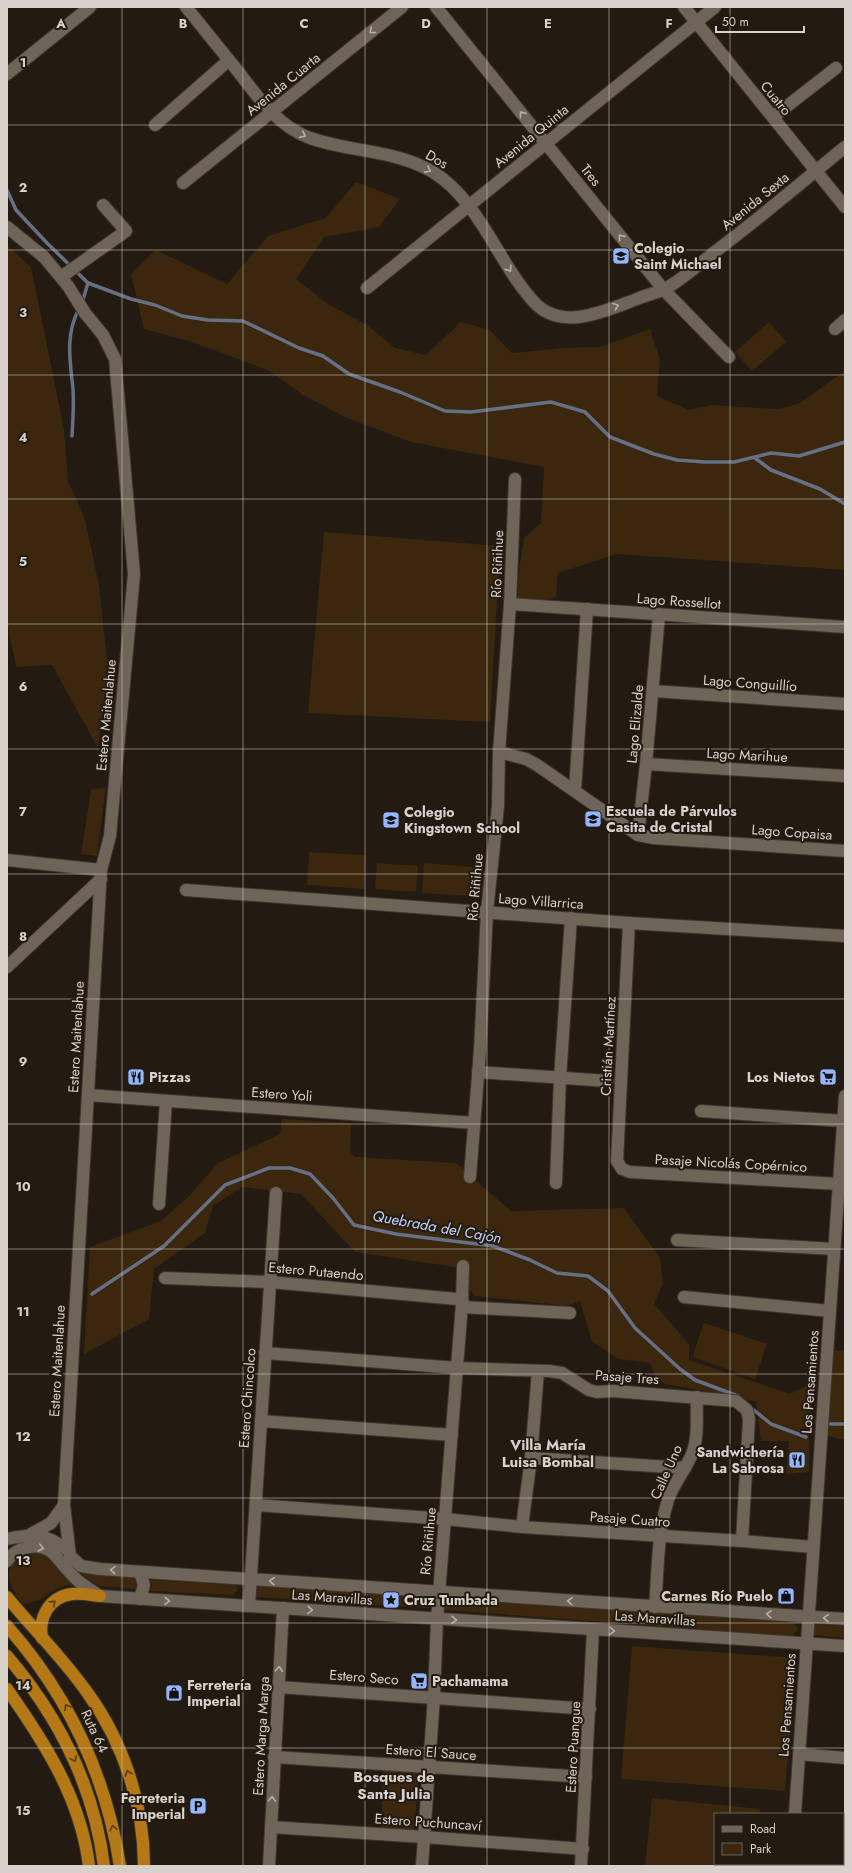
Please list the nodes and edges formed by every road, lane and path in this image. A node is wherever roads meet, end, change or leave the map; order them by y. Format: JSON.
{"nodes":[{"id":1,"x":90,"y":7,"type":"edge"},
{"id":2,"x":186,"y":7,"type":"edge"},
{"id":3,"x":402,"y":7,"type":"edge"},
{"id":4,"x":436,"y":7,"type":"edge"},
{"id":5,"x":684,"y":7,"type":"edge"},
{"id":6,"x":715,"y":7,"type":"edge"},
{"id":7,"x":697,"y":22,"type":"junction"},
{"id":8,"x":229,"y":60,"type":"junction"},
{"id":9,"x":836,"y":68,"type":"dead end"},
{"id":10,"x":7,"y":74,"type":"edge"},
{"id":11,"x":271,"y":113,"type":"junction"},
{"id":12,"x":773,"y":117,"type":"junction"},
{"id":13,"x":155,"y":125,"type":"dead end"},
{"id":14,"x":546,"y":143,"type":"junction"},
{"id":15,"x":845,"y":147,"type":"edge"},
{"id":16,"x":816,"y":171,"type":"junction"},
{"id":17,"x":183,"y":183,"type":"dead end"},
{"id":18,"x":103,"y":205,"type":"dead end"},
{"id":19,"x":468,"y":206,"type":"junction"},
{"id":20,"x":845,"y":207,"type":"edge"},
{"id":21,"x":7,"y":227,"type":"edge"},
{"id":22,"x":61,"y":277,"type":"junction"},
{"id":23,"x":366,"y":288,"type":"dead end"},
{"id":24,"x":663,"y":290,"type":"junction"},
{"id":25,"x":845,"y":320,"type":"edge"},
{"id":26,"x":835,"y":329,"type":"dead end"},
{"id":27,"x":729,"y":357,"type":"dead end"},
{"id":28,"x":515,"y":479,"type":"dead end"},
{"id":29,"x":510,"y":604,"type":"junction"},
{"id":30,"x":587,"y":609,"type":"junction"},
{"id":31,"x":659,"y":615,"type":"junction"},
{"id":32,"x":845,"y":627,"type":"edge"},
{"id":33,"x":653,"y":691,"type":"junction"},
{"id":34,"x":845,"y":704,"type":"edge"},
{"id":35,"x":498,"y":752,"type":"junction"},
{"id":36,"x":646,"y":764,"type":"junction"},
{"id":37,"x":845,"y":776,"type":"edge"},
{"id":38,"x":575,"y":791,"type":"junction"},
{"id":39,"x":638,"y":835,"type":"junction"},
{"id":40,"x":845,"y":851,"type":"edge"},
{"id":41,"x":7,"y":860,"type":"edge"},
{"id":42,"x":101,"y":874,"type":"junction"},
{"id":43,"x":186,"y":890,"type":"dead end"},
{"id":44,"x":487,"y":912,"type":"junction"},
{"id":45,"x":571,"y":918,"type":"junction"},
{"id":46,"x":629,"y":924,"type":"junction"},
{"id":47,"x":845,"y":936,"type":"edge"},
{"id":48,"x":7,"y":967,"type":"edge"},
{"id":49,"x":478,"y":1072,"type":"junction"},
{"id":50,"x":560,"y":1078,"type":"junction"},
{"id":51,"x":607,"y":1081,"type":"dead end"},
{"id":52,"x":88,"y":1095,"type":"junction"},
{"id":53,"x":845,"y":1096,"type":"edge"},
{"id":54,"x":166,"y":1101,"type":"junction"},
{"id":55,"x":701,"y":1111,"type":"dead end"},
{"id":56,"x":843,"y":1120,"type":"junction"},
{"id":57,"x":474,"y":1123,"type":"junction"},
{"id":58,"x":622,"y":1169,"type":"joint"},
{"id":59,"x":470,"y":1177,"type":"dead end"},
{"id":60,"x":556,"y":1183,"type":"dead end"},
{"id":61,"x":839,"y":1184,"type":"junction"},
{"id":62,"x":276,"y":1192,"type":"dead end"},
{"id":63,"x":159,"y":1204,"type":"dead end"},
{"id":64,"x":677,"y":1240,"type":"dead end"},
{"id":65,"x":834,"y":1248,"type":"junction"},
{"id":66,"x":463,"y":1266,"type":"dead end"},
{"id":67,"x":165,"y":1278,"type":"dead end"},
{"id":68,"x":270,"y":1282,"type":"junction"},
{"id":69,"x":684,"y":1297,"type":"dead end"},
{"id":70,"x":462,"y":1304,"type":"junction"},
{"id":71,"x":830,"y":1311,"type":"junction"},
{"id":72,"x":570,"y":1313,"type":"dead end"},
{"id":73,"x":266,"y":1353,"type":"junction"},
{"id":74,"x":457,"y":1368,"type":"junction"},
{"id":75,"x":538,"y":1371,"type":"junction"},
{"id":76,"x":697,"y":1397,"type":"junction"},
{"id":77,"x":261,"y":1421,"type":"junction"},
{"id":78,"x":452,"y":1435,"type":"junction"},
{"id":79,"x":531,"y":1458,"type":"junction"},
{"id":80,"x":685,"y":1468,"type":"junction"},
{"id":81,"x":64,"y":1504,"type":"junction"},
{"id":82,"x":256,"y":1505,"type":"junction"},
{"id":83,"x":445,"y":1518,"type":"junction"},
{"id":84,"x":522,"y":1527,"type":"junction"},
{"id":85,"x":31,"y":1534,"type":"junction"},
{"id":86,"x":660,"y":1536,"type":"junction"},
{"id":87,"x":7,"y":1539,"type":"edge"},
{"id":88,"x":742,"y":1541,"type":"junction"},
{"id":89,"x":813,"y":1547,"type":"junction"},
{"id":90,"x":68,"y":1550,"type":"junction"},
{"id":91,"x":7,"y":1561,"type":"edge"},
{"id":92,"x":140,"y":1572,"type":"junction"},
{"id":93,"x":251,"y":1579,"type":"junction"},
{"id":94,"x":439,"y":1592,"type":"junction"},
{"id":95,"x":100,"y":1596,"type":"junction"},
{"id":96,"x":7,"y":1597,"type":"edge"},
{"id":97,"x":140,"y":1599,"type":"junction"},
{"id":98,"x":249,"y":1606,"type":"junction"},
{"id":99,"x":655,"y":1607,"type":"junction"},
{"id":100,"x":283,"y":1608,"type":"junction"},
{"id":101,"x":808,"y":1617,"type":"junction"},
{"id":102,"x":437,"y":1619,"type":"junction"},
{"id":103,"x":845,"y":1619,"type":"edge"},
{"id":104,"x":7,"y":1626,"type":"edge"},
{"id":105,"x":593,"y":1629,"type":"junction"},
{"id":106,"x":42,"y":1638,"type":"junction"},
{"id":107,"x":806,"y":1644,"type":"junction"},
{"id":108,"x":845,"y":1646,"type":"edge"},
{"id":109,"x":7,"y":1656,"type":"edge"},
{"id":110,"x":278,"y":1687,"type":"junction"},
{"id":111,"x":7,"y":1689,"type":"edge"},
{"id":112,"x":434,"y":1697,"type":"junction"},
{"id":113,"x":590,"y":1709,"type":"junction"},
{"id":114,"x":799,"y":1754,"type":"junction"},
{"id":115,"x":274,"y":1757,"type":"junction"},
{"id":116,"x":845,"y":1758,"type":"edge"},
{"id":117,"x":428,"y":1767,"type":"junction"},
{"id":118,"x":586,"y":1777,"type":"junction"},
{"id":119,"x":795,"y":1813,"type":"edge"},
{"id":120,"x":271,"y":1827,"type":"junction"},
{"id":121,"x":424,"y":1837,"type":"junction"},
{"id":122,"x":583,"y":1849,"type":"junction"},
{"id":123,"x":89,"y":1866,"type":"edge"},
{"id":124,"x":104,"y":1866,"type":"edge"},
{"id":125,"x":120,"y":1866,"type":"edge"},
{"id":126,"x":144,"y":1866,"type":"edge"},
{"id":127,"x":269,"y":1866,"type":"edge"},
{"id":128,"x":422,"y":1866,"type":"edge"},
{"id":129,"x":581,"y":1866,"type":"edge"}],
"edges":[{"from":1,"to":10,"type":"street"},
{"from":2,"to":8,"type":"street","name":"Dos"},
{"from":3,"to":11,"type":"street","name":"Avenida Cuarta","one_way":true},
{"from":14,"to":4,"type":"street","name":"Tres","one_way":true},
{"from":5,"to":7,"type":"street","name":"Cuatro"},
{"from":6,"to":7,"type":"street","name":"Avenida Quinta"},
{"from":7,"to":12,"type":"street","name":"Cuatro"},
{"from":7,"to":14,"type":"street","name":"Avenida Quinta"},
{"from":8,"to":11,"type":"street","name":"Dos"},
{"from":8,"to":13,"type":"street"},
{"from":9,"to":12,"type":"street"},
{"from":11,"to":17,"type":"street","name":"Avenida Cuarta"},
{"from":11,"to":19,"type":"street","name":"Dos","one_way":true},
{"from":12,"to":16,"type":"street","name":"Cuatro"},
{"from":14,"to":19,"type":"street","name":"Avenida Quinta"},
{"from":24,"to":14,"type":"street","name":"Tres","one_way":true},
{"from":15,"to":16,"type":"street","name":"Avenida Sexta"},
{"from":16,"to":20,"type":"street","name":"Cuatro"},
{"from":16,"to":24,"type":"street","name":"Avenida Sexta"},
{"from":18,"to":22,"type":"street"},
{"from":19,"to":23,"type":"street","name":"Avenida Quinta"},
{"from":19,"to":24,"type":"street","name":"Dos","one_way":true},
{"from":21,"to":22,"type":"street","name":"Estero Maitenlahue"},
{"from":22,"to":42,"type":"street","name":"Estero Maitenlahue"},
{"from":24,"to":27,"type":"street","name":"Tres"},
{"from":25,"to":26,"type":"street"},
{"from":28,"to":29,"type":"street","name":"Río Riñihue"},
{"from":29,"to":30,"type":"street","name":"Lago Rossellot"},
{"from":29,"to":35,"type":"street","name":"Río Riñihue"},
{"from":30,"to":31,"type":"street","name":"Lago Rossellot"},
{"from":30,"to":38,"type":"street"},
{"from":31,"to":32,"type":"street","name":"Lago Rossellot"},
{"from":31,"to":33,"type":"street","name":"Lago Elizalde"},
{"from":33,"to":34,"type":"street","name":"Lago Conguillío"},
{"from":33,"to":36,"type":"street","name":"Lago Elizalde"},
{"from":35,"to":38,"type":"street","name":"Lago Copaisa"},
{"from":35,"to":44,"type":"street","name":"Río Riñihue"},
{"from":36,"to":37,"type":"street","name":"Lago Marihue"},
{"from":36,"to":39,"type":"street","name":"Lago Elizalde"},
{"from":38,"to":39,"type":"street","name":"Lago Copaisa"},
{"from":39,"to":40,"type":"street","name":"Lago Copaisa"},
{"from":41,"to":42,"type":"street"},
{"from":42,"to":48,"type":"street"},
{"from":42,"to":52,"type":"street","name":"Estero Maitenlahue"},
{"from":43,"to":44,"type":"street","name":"Lago Villarrica"},
{"from":44,"to":45,"type":"street","name":"Lago Villarrica"},
{"from":44,"to":49,"type":"street","name":"Río Riñihue"},
{"from":45,"to":46,"type":"street","name":"Lago Villarrica"},
{"from":45,"to":50,"type":"street"},
{"from":46,"to":47,"type":"street","name":"Lago Villarrica"},
{"from":46,"to":58,"type":"street","name":"Cristián Martínez"},
{"from":49,"to":50,"type":"street"},
{"from":49,"to":57,"type":"street","name":"Río Riñihue"},
{"from":50,"to":51,"type":"street"},
{"from":50,"to":60,"type":"street"},
{"from":52,"to":54,"type":"street","name":"Estero Yoli"},
{"from":52,"to":81,"type":"street","name":"Estero Maitenlahue"},
{"from":53,"to":56,"type":"street","name":"Los Pensamientos"},
{"from":54,"to":57,"type":"street","name":"Estero Yoli"},
{"from":54,"to":63,"type":"street"},
{"from":55,"to":56,"type":"street"},
{"from":56,"to":61,"type":"street","name":"Los Pensamientos"},
{"from":57,"to":59,"type":"street","name":"Río Riñihue"},
{"from":58,"to":61,"type":"street","name":"Pasaje Nicolás Copérnico"},
{"from":61,"to":65,"type":"street","name":"Los Pensamientos"},
{"from":62,"to":68,"type":"street","name":"Estero Chincolco"},
{"from":64,"to":65,"type":"street"},
{"from":65,"to":71,"type":"street","name":"Los Pensamientos"},
{"from":66,"to":70,"type":"street","name":"Río Riñihue"},
{"from":67,"to":68,"type":"street","name":"Estero Putaendo"},
{"from":68,"to":70,"type":"street","name":"Estero Putaendo"},
{"from":68,"to":73,"type":"street","name":"Estero Chincolco"},
{"from":69,"to":71,"type":"street"},
{"from":70,"to":72,"type":"street","name":"Estero Putaendo"},
{"from":70,"to":74,"type":"street","name":"Río Riñihue"},
{"from":71,"to":89,"type":"street","name":"Los Pensamientos"},
{"from":73,"to":74,"type":"street","name":"Pasaje Tres"},
{"from":73,"to":77,"type":"street","name":"Estero Chincolco"},
{"from":74,"to":75,"type":"street","name":"Pasaje Tres"},
{"from":74,"to":78,"type":"street","name":"Río Riñihue"},
{"from":75,"to":76,"type":"street","name":"Pasaje Tres"},
{"from":75,"to":79,"type":"street"},
{"from":76,"to":80,"type":"street","name":"Calle Uno"},
{"from":76,"to":88,"type":"street","name":"Pasaje Tres"},
{"from":77,"to":78,"type":"street"},
{"from":77,"to":82,"type":"street","name":"Estero Chincolco"},
{"from":78,"to":83,"type":"street","name":"Río Riñihue"},
{"from":79,"to":80,"type":"street"},
{"from":79,"to":84,"type":"street"},
{"from":80,"to":86,"type":"street","name":"Calle Uno"},
{"from":81,"to":85,"type":"street"},
{"from":81,"to":90,"type":"street","name":"Estero Maitenlahue"},
{"from":82,"to":83,"type":"street","name":"Pasaje Cuatro"},
{"from":82,"to":93,"type":"street","name":"Estero Chincolco"},
{"from":83,"to":84,"type":"street","name":"Pasaje Cuatro"},
{"from":83,"to":94,"type":"street","name":"Río Riñihue"},
{"from":84,"to":86,"type":"street","name":"Pasaje Cuatro"},
{"from":85,"to":87,"type":"street","name":"Las Maravillas"},
{"from":85,"to":90,"type":"street","name":"Las Maravillas"},
{"from":86,"to":88,"type":"street","name":"Pasaje Cuatro"},
{"from":86,"to":99,"type":"street","name":"Calle Uno"},
{"from":88,"to":89,"type":"street","name":"Pasaje Cuatro"},
{"from":89,"to":101,"type":"street","name":"Los Pensamientos"},
{"from":92,"to":90,"type":"street","name":"Las Maravillas","one_way":true},
{"from":91,"to":95,"type":"street","one_way":true},
{"from":92,"to":93,"type":"street","name":"Las Maravillas"},
{"from":92,"to":97,"type":"street"},
{"from":94,"to":93,"type":"street","name":"Las Maravillas","one_way":true},
{"from":93,"to":98,"type":"street","name":"Estero Chincolco"},
{"from":99,"to":94,"type":"street","name":"Las Maravillas","one_way":true},
{"from":94,"to":102,"type":"street","name":"Río Riñihue"},
{"from":95,"to":97,"type":"street","name":"Las Maravillas"},
{"from":106,"to":95,"type":"highway","one_way":true},
{"from":96,"to":106,"type":"highway"},
{"from":97,"to":98,"type":"street","name":"Las Maravillas","one_way":true},
{"from":98,"to":100,"type":"street","name":"Las Maravillas"},
{"from":101,"to":99,"type":"street","name":"Las Maravillas","one_way":true},
{"from":100,"to":102,"type":"street","name":"Las Maravillas","one_way":true},
{"from":110,"to":100,"type":"street","name":"Estero Marga Marga","one_way":true},
{"from":103,"to":101,"type":"street","name":"Las Maravillas","one_way":true},
{"from":101,"to":107,"type":"street","name":"Los Pensamientos"},
{"from":102,"to":105,"type":"street","name":"Las Maravillas","one_way":true},
{"from":102,"to":112,"type":"street","name":"Río Riñihue"},
{"from":125,"to":104,"type":"highway","name":"Ruta 64","one_way":true},
{"from":105,"to":107,"type":"street","name":"Las Maravillas","one_way":true},
{"from":105,"to":113,"type":"street","name":"Estero Puangue"},
{"from":126,"to":106,"type":"highway","one_way":true},
{"from":107,"to":108,"type":"street","name":"Las Maravillas"},
{"from":107,"to":114,"type":"street","name":"Los Pensamientos"},
{"from":109,"to":124,"type":"highway","one_way":true},
{"from":110,"to":112,"type":"street","name":"Estero Seco"},
{"from":110,"to":115,"type":"street","name":"Estero Marga Marga"},
{"from":111,"to":123,"type":"highway"},
{"from":112,"to":113,"type":"street","name":"Estero Seco"},
{"from":112,"to":117,"type":"street","name":"Río Riñihue"},
{"from":113,"to":118,"type":"street","name":"Estero Puangue"},
{"from":114,"to":116,"type":"street"},
{"from":114,"to":119,"type":"street","name":"Los Pensamientos"},
{"from":115,"to":117,"type":"street","name":"Estero El Sauce"},
{"from":120,"to":115,"type":"street","name":"Estero Marga Marga","one_way":true},
{"from":117,"to":118,"type":"street","name":"Estero El Sauce"},
{"from":117,"to":121,"type":"street","name":"Río Riñihue"},
{"from":118,"to":122,"type":"street","name":"Estero Puangue"},
{"from":120,"to":121,"type":"street","name":"Estero Puchuncaví"},
{"from":120,"to":127,"type":"street","name":"Estero Marga Marga"},
{"from":121,"to":122,"type":"street","name":"Estero Puchuncaví"},
{"from":121,"to":128,"type":"street","name":"Río Riñihue"},
{"from":122,"to":129,"type":"street","name":"Estero Puangue"}]}
